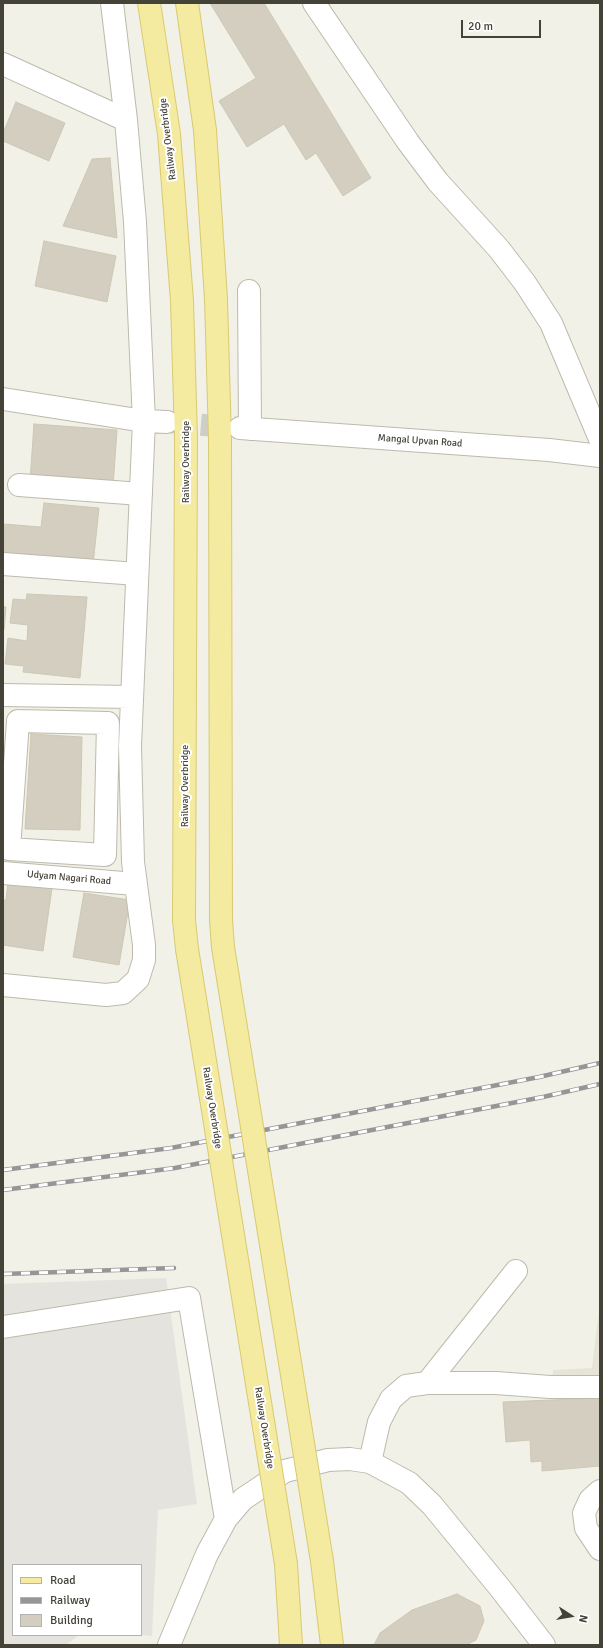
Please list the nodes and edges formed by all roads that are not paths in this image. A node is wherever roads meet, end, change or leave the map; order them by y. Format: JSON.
{"nodes":[{"id":1,"x":112,"y":3,"type":"edge"},
{"id":2,"x":149,"y":3,"type":"edge"},
{"id":3,"x":187,"y":3,"type":"edge"},
{"id":4,"x":314,"y":3,"type":"edge"},
{"id":5,"x":3,"y":64,"type":"edge"},
{"id":6,"x":126,"y":120,"type":"junction"},
{"id":7,"x":249,"y":291,"type":"dead end"},
{"id":8,"x":3,"y":400,"type":"edge"},
{"id":9,"x":144,"y":421,"type":"junction"},
{"id":10,"x":167,"y":422,"type":"tunnel mouth"},
{"id":11,"x":600,"y":439,"type":"edge"},
{"id":12,"x":600,"y":456,"type":"edge"},
{"id":13,"x":19,"y":485,"type":"dead end"},
{"id":14,"x":141,"y":494,"type":"junction"},
{"id":15,"x":3,"y":564,"type":"edge"},
{"id":16,"x":138,"y":574,"type":"junction"},
{"id":17,"x":3,"y":695,"type":"edge"},
{"id":18,"x":132,"y":697,"type":"junction"},
{"id":19,"x":107,"y":775,"type":"junction"},
{"id":20,"x":130,"y":775,"type":"junction"},
{"id":21,"x":3,"y":873,"type":"edge"},
{"id":22,"x":135,"y":884,"type":"junction"},
{"id":23,"x":3,"y":985,"type":"edge"},
{"id":24,"x":516,"y":1271,"type":"dead end"},
{"id":25,"x":3,"y":1327,"type":"edge"},
{"id":26,"x":428,"y":1383,"type":"junction"},
{"id":27,"x":600,"y":1387,"type":"edge"},
{"id":28,"x":370,"y":1462,"type":"junction"},
{"id":29,"x":600,"y":1491,"type":"edge"},
{"id":30,"x":226,"y":1519,"type":"junction"},
{"id":31,"x":600,"y":1549,"type":"edge"},
{"id":32,"x":169,"y":1645,"type":"edge"},
{"id":33,"x":291,"y":1645,"type":"edge"},
{"id":34,"x":332,"y":1645,"type":"edge"},
{"id":35,"x":544,"y":1645,"type":"edge"}],
"edges":[{"from":1,"to":6,"type":"street"},
{"from":2,"to":33,"type":"main road","name":"Railway Overbridge","bridge":true},
{"from":3,"to":34,"type":"main road","bridge":true},
{"from":4,"to":11,"type":"street"},
{"from":5,"to":6,"type":"street"},
{"from":6,"to":9,"type":"street"},
{"from":7,"to":12,"type":"street","name":"Mangal Upvan Road"},
{"from":8,"to":9,"type":"street"},
{"from":9,"to":10,"type":"street"},
{"from":9,"to":14,"type":"street"},
{"from":13,"to":14,"type":"street"},
{"from":14,"to":16,"type":"street"},
{"from":15,"to":16,"type":"street"},
{"from":16,"to":18,"type":"street"},
{"from":17,"to":18,"type":"street"},
{"from":18,"to":20,"type":"street"},
{"from":19,"to":19,"type":"street"},
{"from":19,"to":20,"type":"street"},
{"from":20,"to":22,"type":"street"},
{"from":21,"to":22,"type":"street","name":"Udyam Nagari Road"},
{"from":22,"to":23,"type":"street"},
{"from":24,"to":26,"type":"street"},
{"from":25,"to":30,"type":"street"},
{"from":26,"to":27,"type":"street"},
{"from":26,"to":28,"type":"street"},
{"from":28,"to":30,"type":"street"},
{"from":28,"to":35,"type":"street"},
{"from":29,"to":31,"type":"street"},
{"from":30,"to":32,"type":"street"}]}
